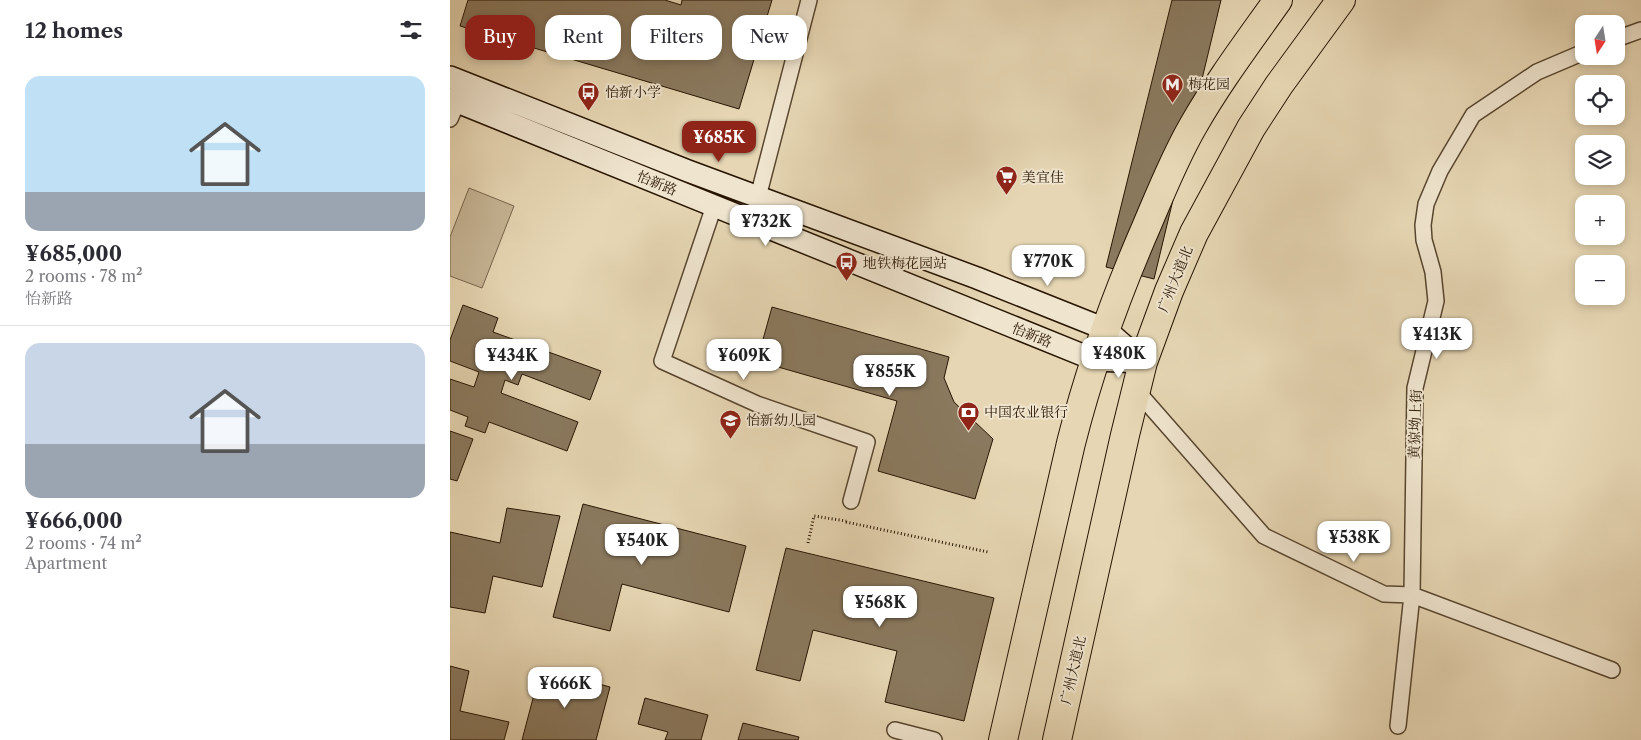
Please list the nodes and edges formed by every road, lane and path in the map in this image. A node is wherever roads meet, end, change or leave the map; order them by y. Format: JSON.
{"nodes":[{"id":1,"x":809,"y":0,"type":"edge"},
{"id":2,"x":1278,"y":0,"type":"edge"},
{"id":3,"x":1341,"y":0,"type":"edge"},
{"id":4,"x":1641,"y":30,"type":"edge"},
{"id":5,"x":1625,"y":36,"type":"edge"},
{"id":6,"x":1575,"y":56,"type":"edge"},
{"id":7,"x":454,"y":96,"type":"edge"},
{"id":8,"x":758,"y":197,"type":"junction"},
{"id":9,"x":714,"y":206,"type":"junction"},
{"id":10,"x":1105,"y":330,"type":"junction"},
{"id":11,"x":1095,"y":360,"type":"junction"},
{"id":12,"x":1143,"y":362,"type":"junction"},
{"id":13,"x":1136,"y":390,"type":"junction"},
{"id":14,"x":851,"y":501,"type":"joint"},
{"id":15,"x":846,"y":522,"type":"junction"},
{"id":16,"x":808,"y":543,"type":"dead end"},
{"id":17,"x":988,"y":552,"type":"dead end"},
{"id":18,"x":1412,"y":595,"type":"junction"},
{"id":19,"x":1612,"y":670,"type":"dead end"},
{"id":20,"x":1398,"y":726,"type":"dead end"},
{"id":21,"x":895,"y":730,"type":"dead end"},
{"id":22,"x":934,"y":740,"type":"edge"},
{"id":23,"x":1003,"y":740,"type":"edge"},
{"id":24,"x":1057,"y":740,"type":"edge"}],
"edges":[{"from":1,"to":8,"type":"street"},
{"from":2,"to":10,"type":"highway"},
{"from":3,"to":12,"type":"highway","name":"广州大道北"},
{"from":4,"to":5,"type":"street"},
{"from":6,"to":18,"type":"street","name":"黄猄坳上街"},
{"from":7,"to":8,"type":"main road","name":"怡新路"},
{"from":7,"to":9,"type":"main road","name":"怡新路"},
{"from":8,"to":10,"type":"main road","name":"怡新路"},
{"from":9,"to":11,"type":"main road","name":"怡新路"},
{"from":9,"to":14,"type":"street"},
{"from":10,"to":11,"type":"highway"},
{"from":10,"to":12,"type":"main road","name":"怡新路"},
{"from":11,"to":12,"type":"main road","name":"怡新路"},
{"from":11,"to":23,"type":"highway"},
{"from":12,"to":13,"type":"highway","name":"广州大道北"},
{"from":13,"to":18,"type":"street"},
{"from":13,"to":24,"type":"highway","name":"广州大道北"},
{"from":14,"to":15,"type":"path"},
{"from":15,"to":16,"type":"path"},
{"from":15,"to":17,"type":"path"},
{"from":18,"to":19,"type":"street"},
{"from":18,"to":20,"type":"street","name":"黄猄坳上街"},
{"from":21,"to":22,"type":"street"}]}
